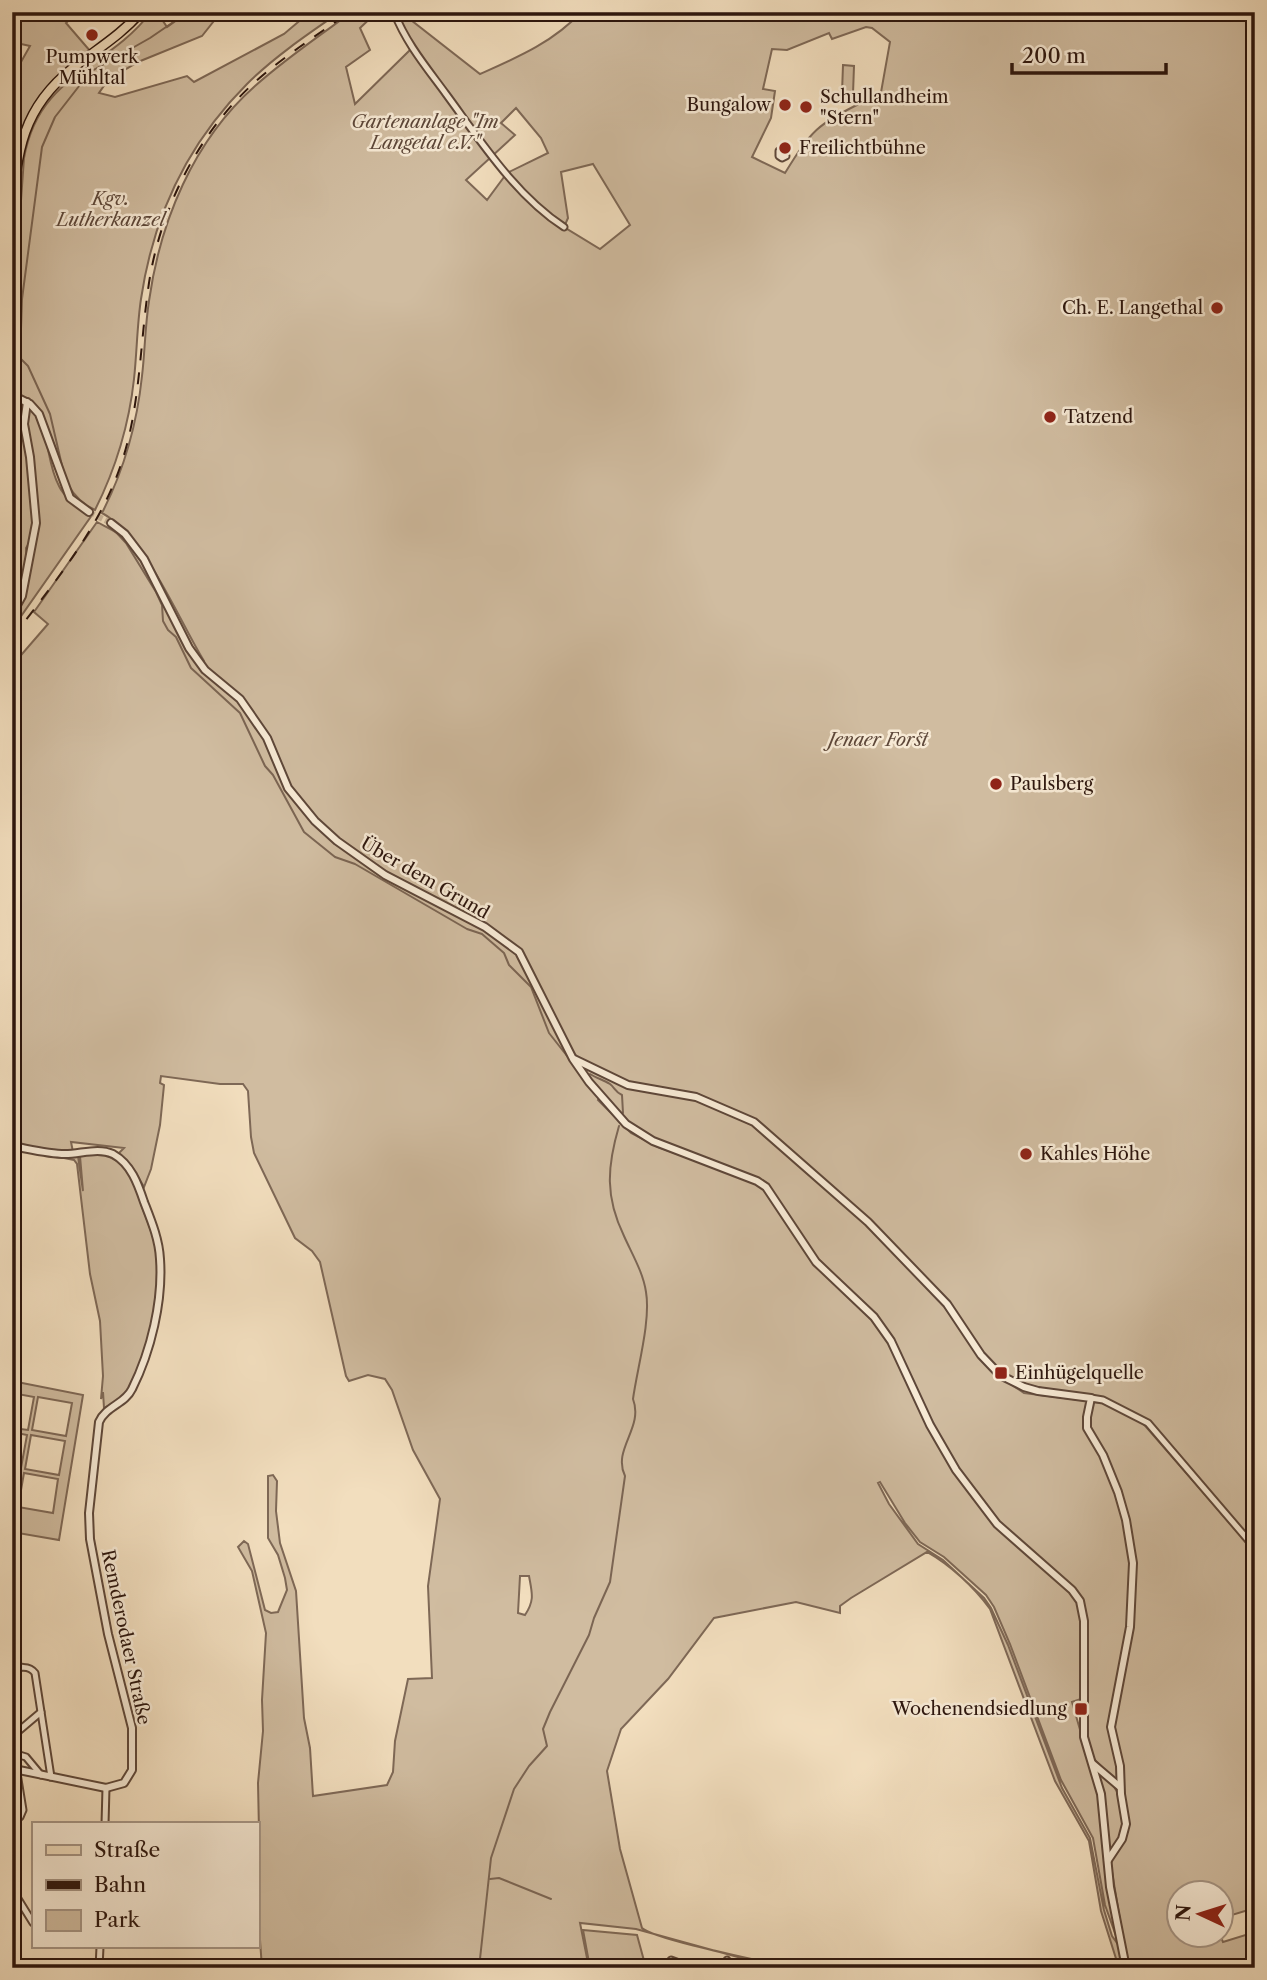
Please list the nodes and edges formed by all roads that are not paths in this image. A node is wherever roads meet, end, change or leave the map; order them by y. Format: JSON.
{"nodes":[{"id":1,"x":141,"y":12,"type":"edge"},
{"id":2,"x":394,"y":12,"type":"edge"},
{"id":3,"x":424,"y":12,"type":"edge"},
{"id":4,"x":478,"y":12,"type":"edge"},
{"id":5,"x":494,"y":12,"type":"edge"},
{"id":6,"x":779,"y":151,"type":"dead end"},
{"id":7,"x":786,"y":156,"type":"dead end"},
{"id":8,"x":12,"y":213,"type":"edge"},
{"id":9,"x":564,"y":227,"type":"dead end"},
{"id":10,"x":14,"y":395,"type":"edge"},
{"id":11,"x":27,"y":402,"type":"junction"},
{"id":12,"x":89,"y":512,"type":"tunnel mouth"},
{"id":13,"x":111,"y":523,"type":"tunnel mouth"},
{"id":14,"x":12,"y":614,"type":"edge"},
{"id":15,"x":573,"y":1059,"type":"junction"},
{"id":16,"x":12,"y":1146,"type":"edge"},
{"id":17,"x":1091,"y":1398,"type":"junction"},
{"id":18,"x":1255,"y":1548,"type":"edge"},
{"id":19,"x":12,"y":1673,"type":"edge"},
{"id":20,"x":12,"y":1689,"type":"edge"},
{"id":21,"x":41,"y":1712,"type":"junction"},
{"id":22,"x":15,"y":1734,"type":"junction"},
{"id":23,"x":16,"y":1755,"type":"junction"},
{"id":24,"x":1093,"y":1764,"type":"junction"},
{"id":25,"x":19,"y":1770,"type":"junction"},
{"id":26,"x":41,"y":1776,"type":"junction"},
{"id":27,"x":51,"y":1777,"type":"junction"},
{"id":28,"x":1120,"y":1787,"type":"junction"},
{"id":29,"x":106,"y":1788,"type":"junction"},
{"id":30,"x":105,"y":1822,"type":"edge"},
{"id":31,"x":12,"y":1823,"type":"edge"},
{"id":32,"x":1108,"y":1860,"type":"junction"},
{"id":33,"x":12,"y":1889,"type":"edge"},
{"id":34,"x":32,"y":1921,"type":"edge"},
{"id":35,"x":100,"y":1948,"type":"edge"},
{"id":36,"x":671,"y":1960,"type":"dead end"},
{"id":37,"x":727,"y":1960,"type":"dead end"},
{"id":38,"x":99,"y":1968,"type":"edge"},
{"id":39,"x":693,"y":1968,"type":"edge"},
{"id":40,"x":724,"y":1968,"type":"edge"},
{"id":41,"x":1126,"y":1968,"type":"edge"}],
"edges":[{"from":1,"to":8,"type":"main road"},
{"from":2,"to":3,"type":"street"},
{"from":2,"to":9,"type":"street"},
{"from":4,"to":5,"type":"street"},
{"from":6,"to":7,"type":"street"},
{"from":10,"to":11,"type":"street"},
{"from":11,"to":12,"type":"street"},
{"from":11,"to":14,"type":"street"},
{"from":13,"to":15,"type":"street","name":"Über dem Grund"},
{"from":15,"to":17,"type":"street"},
{"from":15,"to":24,"type":"street","name":"Über dem Grund"},
{"from":16,"to":29,"type":"street","name":"Remderodaer Straße"},
{"from":17,"to":18,"type":"street"},
{"from":17,"to":28,"type":"street"},
{"from":19,"to":21,"type":"street"},
{"from":20,"to":22,"type":"street"},
{"from":21,"to":22,"type":"street"},
{"from":21,"to":27,"type":"street"},
{"from":22,"to":23,"type":"street"},
{"from":23,"to":25,"type":"street"},
{"from":23,"to":26,"type":"street"},
{"from":24,"to":28,"type":"street"},
{"from":24,"to":32,"type":"street","name":"Über dem Grund"},
{"from":25,"to":26,"type":"street"},
{"from":25,"to":31,"type":"street"},
{"from":26,"to":27,"type":"street"},
{"from":27,"to":29,"type":"street"},
{"from":28,"to":32,"type":"street"},
{"from":29,"to":30,"type":"street"},
{"from":32,"to":41,"type":"street","name":"Über dem Grund"},
{"from":33,"to":34,"type":"street"},
{"from":35,"to":38,"type":"street"},
{"from":36,"to":39,"type":"street"},
{"from":37,"to":40,"type":"street"}]}
